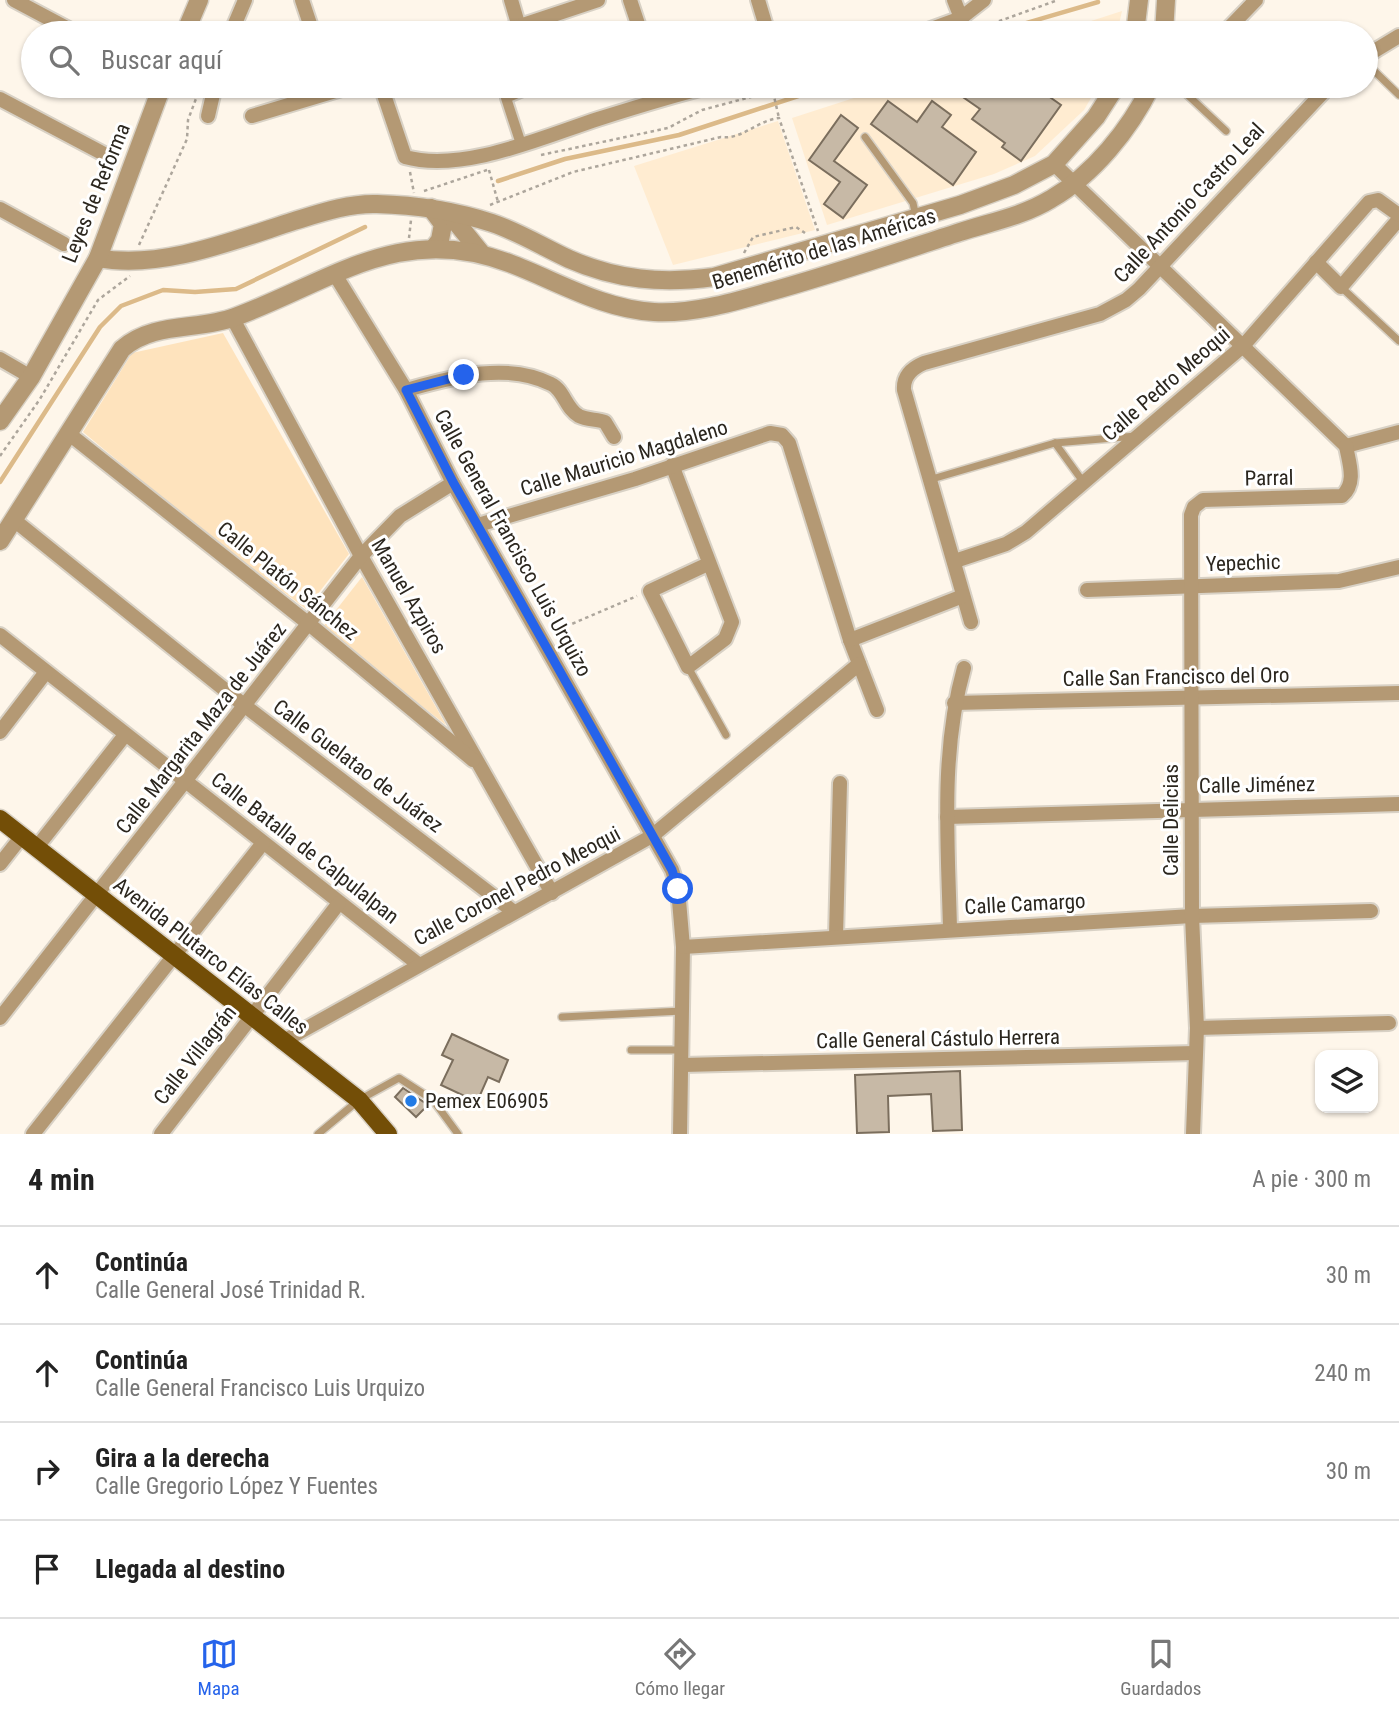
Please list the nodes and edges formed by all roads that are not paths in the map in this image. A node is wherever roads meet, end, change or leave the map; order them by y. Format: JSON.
{"nodes":[{"id":1,"x":14,"y":0,"type":"edge"},
{"id":2,"x":200,"y":0,"type":"edge"},
{"id":3,"x":245,"y":0,"type":"edge"},
{"id":4,"x":302,"y":0,"type":"edge"},
{"id":5,"x":510,"y":0,"type":"edge"},
{"id":6,"x":598,"y":0,"type":"edge"},
{"id":7,"x":631,"y":0,"type":"edge"},
{"id":8,"x":758,"y":0,"type":"edge"},
{"id":9,"x":954,"y":0,"type":"edge"},
{"id":10,"x":984,"y":0,"type":"edge"},
{"id":11,"x":1139,"y":0,"type":"edge"},
{"id":12,"x":1166,"y":0,"type":"edge"},
{"id":13,"x":1256,"y":0,"type":"edge"},
{"id":14,"x":961,"y":18,"type":"junction"},
{"id":15,"x":53,"y":21,"type":"edge"},
{"id":16,"x":190,"y":21,"type":"edge"},
{"id":17,"x":236,"y":21,"type":"edge"},
{"id":18,"x":309,"y":21,"type":"edge"},
{"id":19,"x":517,"y":21,"type":"edge"},
{"id":20,"x":537,"y":21,"type":"edge"},
{"id":21,"x":637,"y":21,"type":"edge"},
{"id":22,"x":764,"y":21,"type":"edge"},
{"id":23,"x":953,"y":21,"type":"edge"},
{"id":24,"x":1136,"y":21,"type":"edge"},
{"id":25,"x":1165,"y":21,"type":"edge"},
{"id":26,"x":1236,"y":21,"type":"edge"},
{"id":27,"x":1399,"y":36,"type":"edge"},
{"id":28,"x":1378,"y":49,"type":"edge"},
{"id":29,"x":1378,"y":75,"type":"edge"},
{"id":30,"x":1399,"y":95,"type":"edge"},
{"id":31,"x":158,"y":98,"type":"edge"},
{"id":32,"x":212,"y":98,"type":"edge"},
{"id":33,"x":304,"y":98,"type":"edge"},
{"id":34,"x":386,"y":98,"type":"edge"},
{"id":35,"x":506,"y":98,"type":"edge"},
{"id":36,"x":643,"y":98,"type":"edge"},
{"id":37,"x":1108,"y":98,"type":"edge"},
{"id":38,"x":1147,"y":98,"type":"edge"},
{"id":39,"x":1191,"y":98,"type":"edge"},
{"id":40,"x":1318,"y":98,"type":"edge"},
{"id":41,"x":0,"y":99,"type":"edge"},
{"id":42,"x":252,"y":116,"type":"dead end"},
{"id":43,"x":208,"y":117,"type":"dead end"},
{"id":44,"x":1226,"y":131,"type":"dead end"},
{"id":45,"x":864,"y":137,"type":"dead end"},
{"id":46,"x":522,"y":144,"type":"junction"},
{"id":47,"x":104,"y":154,"type":"dead end"},
{"id":48,"x":1054,"y":164,"type":"junction"},
{"id":49,"x":1075,"y":183,"type":"junction"},
{"id":50,"x":434,"y":206,"type":"junction"},
{"id":51,"x":0,"y":209,"type":"edge"},
{"id":52,"x":1399,"y":217,"type":"edge"},
{"id":53,"x":916,"y":218,"type":"junction"},
{"id":54,"x":64,"y":244,"type":"dead end"},
{"id":55,"x":433,"y":250,"type":"junction"},
{"id":56,"x":481,"y":253,"type":"junction"},
{"id":57,"x":98,"y":258,"type":"junction"},
{"id":58,"x":1316,"y":262,"type":"junction"},
{"id":59,"x":1160,"y":269,"type":"junction"},
{"id":60,"x":334,"y":273,"type":"junction"},
{"id":61,"x":713,"y":277,"type":"junction"},
{"id":62,"x":1341,"y":287,"type":"junction"},
{"id":63,"x":720,"y":305,"type":"junction"},
{"id":64,"x":233,"y":318,"type":"junction"},
{"id":65,"x":1399,"y":341,"type":"edge"},
{"id":66,"x":1243,"y":346,"type":"junction"},
{"id":67,"x":0,"y":359,"type":"edge"},
{"id":68,"x":31,"y":377,"type":"junction"},
{"id":69,"x":406,"y":390,"type":"junction"},
{"id":70,"x":0,"y":421,"type":"edge"},
{"id":71,"x":1399,"y":432,"type":"edge"},
{"id":72,"x":68,"y":433,"type":"junction"},
{"id":73,"x":1139,"y":436,"type":"junction"},
{"id":74,"x":614,"y":437,"type":"dead end"},
{"id":75,"x":1055,"y":443,"type":"junction"},
{"id":76,"x":1346,"y":446,"type":"junction"},
{"id":77,"x":672,"y":466,"type":"junction"},
{"id":78,"x":932,"y":480,"type":"junction"},
{"id":79,"x":453,"y":482,"type":"junction"},
{"id":80,"x":1084,"y":484,"type":"junction"},
{"id":81,"x":1194,"y":507,"type":"joint"},
{"id":82,"x":14,"y":520,"type":"junction"},
{"id":83,"x":478,"y":525,"type":"junction"},
{"id":84,"x":0,"y":541,"type":"edge"},
{"id":85,"x":361,"y":556,"type":"junction"},
{"id":86,"x":955,"y":561,"type":"junction"},
{"id":87,"x":708,"y":564,"type":"junction"},
{"id":88,"x":1399,"y":567,"type":"edge"},
{"id":89,"x":1190,"y":586,"type":"junction"},
{"id":90,"x":1087,"y":590,"type":"dead end"},
{"id":91,"x":963,"y":596,"type":"junction"},
{"id":92,"x":971,"y":622,"type":"dead end"},
{"id":93,"x":309,"y":624,"type":"junction"},
{"id":94,"x":0,"y":635,"type":"edge"},
{"id":95,"x":850,"y":640,"type":"junction"},
{"id":96,"x":859,"y":664,"type":"junction"},
{"id":97,"x":688,"y":667,"type":"junction"},
{"id":98,"x":964,"y":668,"type":"dead end"},
{"id":99,"x":46,"y":672,"type":"junction"},
{"id":100,"x":1399,"y":694,"type":"edge"},
{"id":101,"x":1191,"y":698,"type":"junction"},
{"id":102,"x":954,"y":703,"type":"junction"},
{"id":103,"x":245,"y":706,"type":"junction"},
{"id":104,"x":877,"y":710,"type":"dead end"},
{"id":105,"x":0,"y":732,"type":"edge"},
{"id":106,"x":125,"y":735,"type":"junction"},
{"id":107,"x":726,"y":735,"type":"dead end"},
{"id":108,"x":479,"y":765,"type":"junction"},
{"id":109,"x":186,"y":782,"type":"junction"},
{"id":110,"x":840,"y":783,"type":"dead end"},
{"id":111,"x":1399,"y":804,"type":"edge"},
{"id":112,"x":1193,"y":807,"type":"junction"},
{"id":113,"x":947,"y":817,"type":"junction"},
{"id":114,"x":0,"y":819,"type":"edge"},
{"id":115,"x":22,"y":835,"type":"junction"},
{"id":116,"x":652,"y":836,"type":"junction"},
{"id":117,"x":263,"y":843,"type":"junction"},
{"id":118,"x":37,"y":847,"type":"junction"},
{"id":119,"x":0,"y":864,"type":"edge"},
{"id":120,"x":551,"y":893,"type":"junction"},
{"id":121,"x":96,"y":895,"type":"junction"},
{"id":122,"x":339,"y":903,"type":"junction"},
{"id":123,"x":1371,"y":911,"type":"dead end"},
{"id":124,"x":514,"y":912,"type":"junction"},
{"id":125,"x":1192,"y":916,"type":"junction"},
{"id":126,"x":950,"y":929,"type":"junction"},
{"id":127,"x":835,"y":936,"type":"junction"},
{"id":128,"x":683,"y":947,"type":"junction"},
{"id":129,"x":173,"y":956,"type":"junction"},
{"id":130,"x":418,"y":964,"type":"junction"},
{"id":131,"x":2,"y":1010,"type":"edge"},
{"id":132,"x":683,"y":1012,"type":"junction"},
{"id":133,"x":251,"y":1017,"type":"junction"},
{"id":134,"x":562,"y":1017,"type":"dead end"},
{"id":135,"x":1389,"y":1023,"type":"dead end"},
{"id":136,"x":1197,"y":1028,"type":"junction"},
{"id":137,"x":282,"y":1042,"type":"junction"},
{"id":138,"x":631,"y":1050,"type":"dead end"},
{"id":139,"x":1195,"y":1053,"type":"junction"},
{"id":140,"x":683,"y":1058,"type":"junction"},
{"id":141,"x":359,"y":1100,"type":"junction"},
{"id":142,"x":33,"y":1134,"type":"edge"},
{"id":143,"x":161,"y":1134,"type":"edge"},
{"id":144,"x":318,"y":1134,"type":"edge"},
{"id":145,"x":388,"y":1134,"type":"edge"},
{"id":146,"x":458,"y":1134,"type":"edge"},
{"id":147,"x":680,"y":1134,"type":"edge"},
{"id":148,"x":1193,"y":1134,"type":"edge"}],
"edges":[{"from":1,"to":15,"type":"street"},
{"from":2,"to":16,"type":"street"},
{"from":3,"to":17,"type":"street"},
{"from":4,"to":18,"type":"street"},
{"from":5,"to":19,"type":"street"},
{"from":6,"to":20,"type":"street"},
{"from":7,"to":21,"type":"street"},
{"from":8,"to":22,"type":"street"},
{"from":9,"to":14,"type":"street"},
{"from":10,"to":14,"type":"street"},
{"from":11,"to":24,"type":"street"},
{"from":12,"to":25,"type":"street"},
{"from":13,"to":26,"type":"street"},
{"from":14,"to":23,"type":"street"},
{"from":27,"to":28,"type":"street"},
{"from":29,"to":30,"type":"lane"},
{"from":31,"to":57,"type":"street","name":"Leyes de Reforma"},
{"from":32,"to":43,"type":"street"},
{"from":33,"to":42,"type":"street"},
{"from":34,"to":46,"type":"street"},
{"from":35,"to":46,"type":"street"},
{"from":36,"to":46,"type":"street"},
{"from":37,"to":48,"type":"street","name":"Benemérito de las Américas"},
{"from":38,"to":49,"type":"street","name":"Benemérito de las Américas"},
{"from":39,"to":44,"type":"lane"},
{"from":40,"to":59,"type":"street","name":"Calle Antonio Castro Leal"},
{"from":41,"to":47,"type":"street"},
{"from":45,"to":53,"type":"lane"},
{"from":48,"to":49,"type":"street"},
{"from":48,"to":53,"type":"street","name":"Benemérito de las Américas"},
{"from":49,"to":59,"type":"street"},
{"from":49,"to":63,"type":"street","name":"Benemérito de las Américas"},
{"from":50,"to":55,"type":"street"},
{"from":50,"to":56,"type":"street"},
{"from":50,"to":57,"type":"street","name":"Benemérito de las Américas"},
{"from":50,"to":61,"type":"street","name":"Benemérito de las Américas"},
{"from":51,"to":54,"type":"street"},
{"from":52,"to":58,"type":"street","name":"Calle Pedro Meoqui"},
{"from":52,"to":62,"type":"street"},
{"from":53,"to":61,"type":"street","name":"Benemérito de las Américas"},
{"from":55,"to":56,"type":"street","name":"Benemérito de las Américas"},
{"from":55,"to":60,"type":"street","name":"Benemérito de las Américas"},
{"from":56,"to":63,"type":"street","name":"Benemérito de las Américas"},
{"from":57,"to":68,"type":"street","name":"Leyes de Reforma"},
{"from":58,"to":62,"type":"street"},
{"from":58,"to":66,"type":"street","name":"Calle Pedro Meoqui"},
{"from":59,"to":66,"type":"street"},
{"from":59,"to":78,"type":"street","name":"Calle Antonio Castro Leal"},
{"from":60,"to":64,"type":"street","name":"Benemérito de las Américas"},
{"from":60,"to":69,"type":"street","name":"Calle General Francisco Luis Urquizo"},
{"from":61,"to":63,"type":"street"},
{"from":62,"to":65,"type":"lane"},
{"from":64,"to":72,"type":"street","name":"Benemérito de las Américas"},
{"from":64,"to":85,"type":"street","name":"Manuel Azpiros"},
{"from":66,"to":73,"type":"street","name":"Calle Pedro Meoqui"},
{"from":66,"to":76,"type":"street"},
{"from":67,"to":68,"type":"street"},
{"from":68,"to":70,"type":"street","name":"Leyes de Reforma"},
{"from":69,"to":74,"type":"street"},
{"from":69,"to":79,"type":"street","name":"Calle General Francisco Luis Urquizo"},
{"from":71,"to":76,"type":"street"},
{"from":72,"to":82,"type":"street","name":"Benemérito de las Américas"},
{"from":72,"to":93,"type":"street","name":"Calle Platón Sánchez"},
{"from":73,"to":75,"type":"lane"},
{"from":73,"to":80,"type":"street","name":"Calle Pedro Meoqui"},
{"from":75,"to":78,"type":"lane"},
{"from":75,"to":80,"type":"lane"},
{"from":76,"to":81,"type":"street","name":"Parral"},
{"from":77,"to":83,"type":"street","name":"Calle Mauricio Magdaleno"},
{"from":77,"to":87,"type":"street"},
{"from":77,"to":95,"type":"street","name":"Calle Mauricio Magdaleno"},
{"from":78,"to":86,"type":"street"},
{"from":79,"to":83,"type":"street","name":"Calle General Francisco Luis Urquizo"},
{"from":79,"to":85,"type":"street","name":"Calle Margarita Maza de Juárez"},
{"from":80,"to":86,"type":"street","name":"Calle Pedro Meoqui"},
{"from":81,"to":89,"type":"street","name":"Calle Delicias"},
{"from":82,"to":84,"type":"street","name":"Benemérito de las Américas"},
{"from":82,"to":103,"type":"street","name":"Calle Guelatao de Juárez"},
{"from":83,"to":116,"type":"street","name":"Calle General Francisco Luis Urquizo"},
{"from":85,"to":93,"type":"street","name":"Calle Margarita Maza de Juárez"},
{"from":85,"to":108,"type":"street","name":"Manuel Azpiros"},
{"from":86,"to":91,"type":"street"},
{"from":87,"to":97,"type":"street"},
{"from":87,"to":97,"type":"street"},
{"from":88,"to":89,"type":"street","name":"Yepechic"},
{"from":89,"to":90,"type":"street","name":"Yepechic"},
{"from":89,"to":101,"type":"street","name":"Calle Delicias"},
{"from":91,"to":92,"type":"street"},
{"from":91,"to":95,"type":"street"},
{"from":93,"to":103,"type":"street","name":"Calle Margarita Maza de Juárez"},
{"from":93,"to":108,"type":"street","name":"Calle Platón Sánchez"},
{"from":94,"to":99,"type":"street","name":"Calle Batalla de Calpulalpan"},
{"from":95,"to":96,"type":"street"},
{"from":96,"to":104,"type":"street"},
{"from":96,"to":116,"type":"street","name":"Calle Coronel Pedro Meoqui"},
{"from":97,"to":107,"type":"lane"},
{"from":98,"to":102,"type":"street"},
{"from":99,"to":105,"type":"street"},
{"from":99,"to":106,"type":"street","name":"Calle Batalla de Calpulalpan"},
{"from":100,"to":101,"type":"street","name":"Calle San Francisco del Oro"},
{"from":101,"to":102,"type":"street","name":"Calle San Francisco del Oro"},
{"from":101,"to":112,"type":"street","name":"Calle Delicias"},
{"from":102,"to":113,"type":"street"},
{"from":103,"to":109,"type":"street","name":"Calle Margarita Maza de Juárez"},
{"from":103,"to":124,"type":"street","name":"Calle Guelatao de Juárez"},
{"from":106,"to":109,"type":"street","name":"Calle Batalla de Calpulalpan"},
{"from":106,"to":118,"type":"street"},
{"from":108,"to":120,"type":"street","name":"Manuel Azpiros"},
{"from":109,"to":117,"type":"street","name":"Calle Batalla de Calpulalpan"},
{"from":109,"to":121,"type":"street","name":"Calle Margarita Maza de Juárez"},
{"from":110,"to":127,"type":"street"},
{"from":111,"to":112,"type":"street","name":"Calle Jiménez"},
{"from":112,"to":113,"type":"street","name":"Calle Jiménez"},
{"from":112,"to":125,"type":"street","name":"Calle Delicias"},
{"from":113,"to":126,"type":"street"},
{"from":114,"to":115,"type":"main road","name":"Avenida Plutarco Elías Calles"},
{"from":115,"to":118,"type":"main road","name":"Avenida Plutarco Elías Calles"},
{"from":115,"to":119,"type":"street"},
{"from":116,"to":120,"type":"street","name":"Calle Coronel Pedro Meoqui"},
{"from":116,"to":128,"type":"street","name":"Calle General Francisco Luis Urquizo"},
{"from":117,"to":122,"type":"street","name":"Calle Batalla de Calpulalpan"},
{"from":117,"to":129,"type":"street"},
{"from":118,"to":121,"type":"main road","name":"Avenida Plutarco Elías Calles"},
{"from":120,"to":124,"type":"street","name":"Calle Coronel Pedro Meoqui"},
{"from":121,"to":129,"type":"main road","name":"Avenida Plutarco Elías Calles"},
{"from":121,"to":131,"type":"street","name":"Calle Margarita Maza de Juárez"},
{"from":122,"to":130,"type":"street","name":"Calle Batalla de Calpulalpan"},
{"from":122,"to":133,"type":"street","name":"Calle Villagrán"},
{"from":123,"to":125,"type":"street","name":"Calle Camargo"},
{"from":124,"to":130,"type":"street","name":"Calle Coronel Pedro Meoqui"},
{"from":125,"to":126,"type":"street","name":"Calle Camargo"},
{"from":125,"to":136,"type":"street","name":"Calle Delicias"},
{"from":126,"to":127,"type":"street","name":"Calle Camargo"},
{"from":127,"to":128,"type":"street","name":"Calle Camargo"},
{"from":128,"to":132,"type":"street","name":"Calle General Francisco Luis Urquizo"},
{"from":129,"to":133,"type":"main road","name":"Avenida Plutarco Elías Calles"},
{"from":129,"to":142,"type":"street"},
{"from":130,"to":137,"type":"street","name":"Calle Coronel Pedro Meoqui"},
{"from":132,"to":134,"type":"lane"},
{"from":132,"to":140,"type":"street","name":"Calle General Francisco Luis Urquizo"},
{"from":133,"to":137,"type":"main road","name":"Avenida Plutarco Elías Calles"},
{"from":133,"to":143,"type":"street","name":"Calle Villagrán"},
{"from":135,"to":136,"type":"street"},
{"from":136,"to":139,"type":"street","name":"Calle Delicias"},
{"from":137,"to":141,"type":"main road","name":"Avenida Plutarco Elías Calles"},
{"from":138,"to":140,"type":"lane"},
{"from":139,"to":140,"type":"street","name":"Calle General Cástulo Herrera"},
{"from":139,"to":148,"type":"street","name":"Calle Delicias"},
{"from":140,"to":147,"type":"street","name":"Calle General Francisco Luis Urquizo"},
{"from":141,"to":144,"type":"lane"},
{"from":141,"to":145,"type":"main road","name":"Avenida Plutarco Elías Calles"},
{"from":141,"to":146,"type":"lane"}]}
